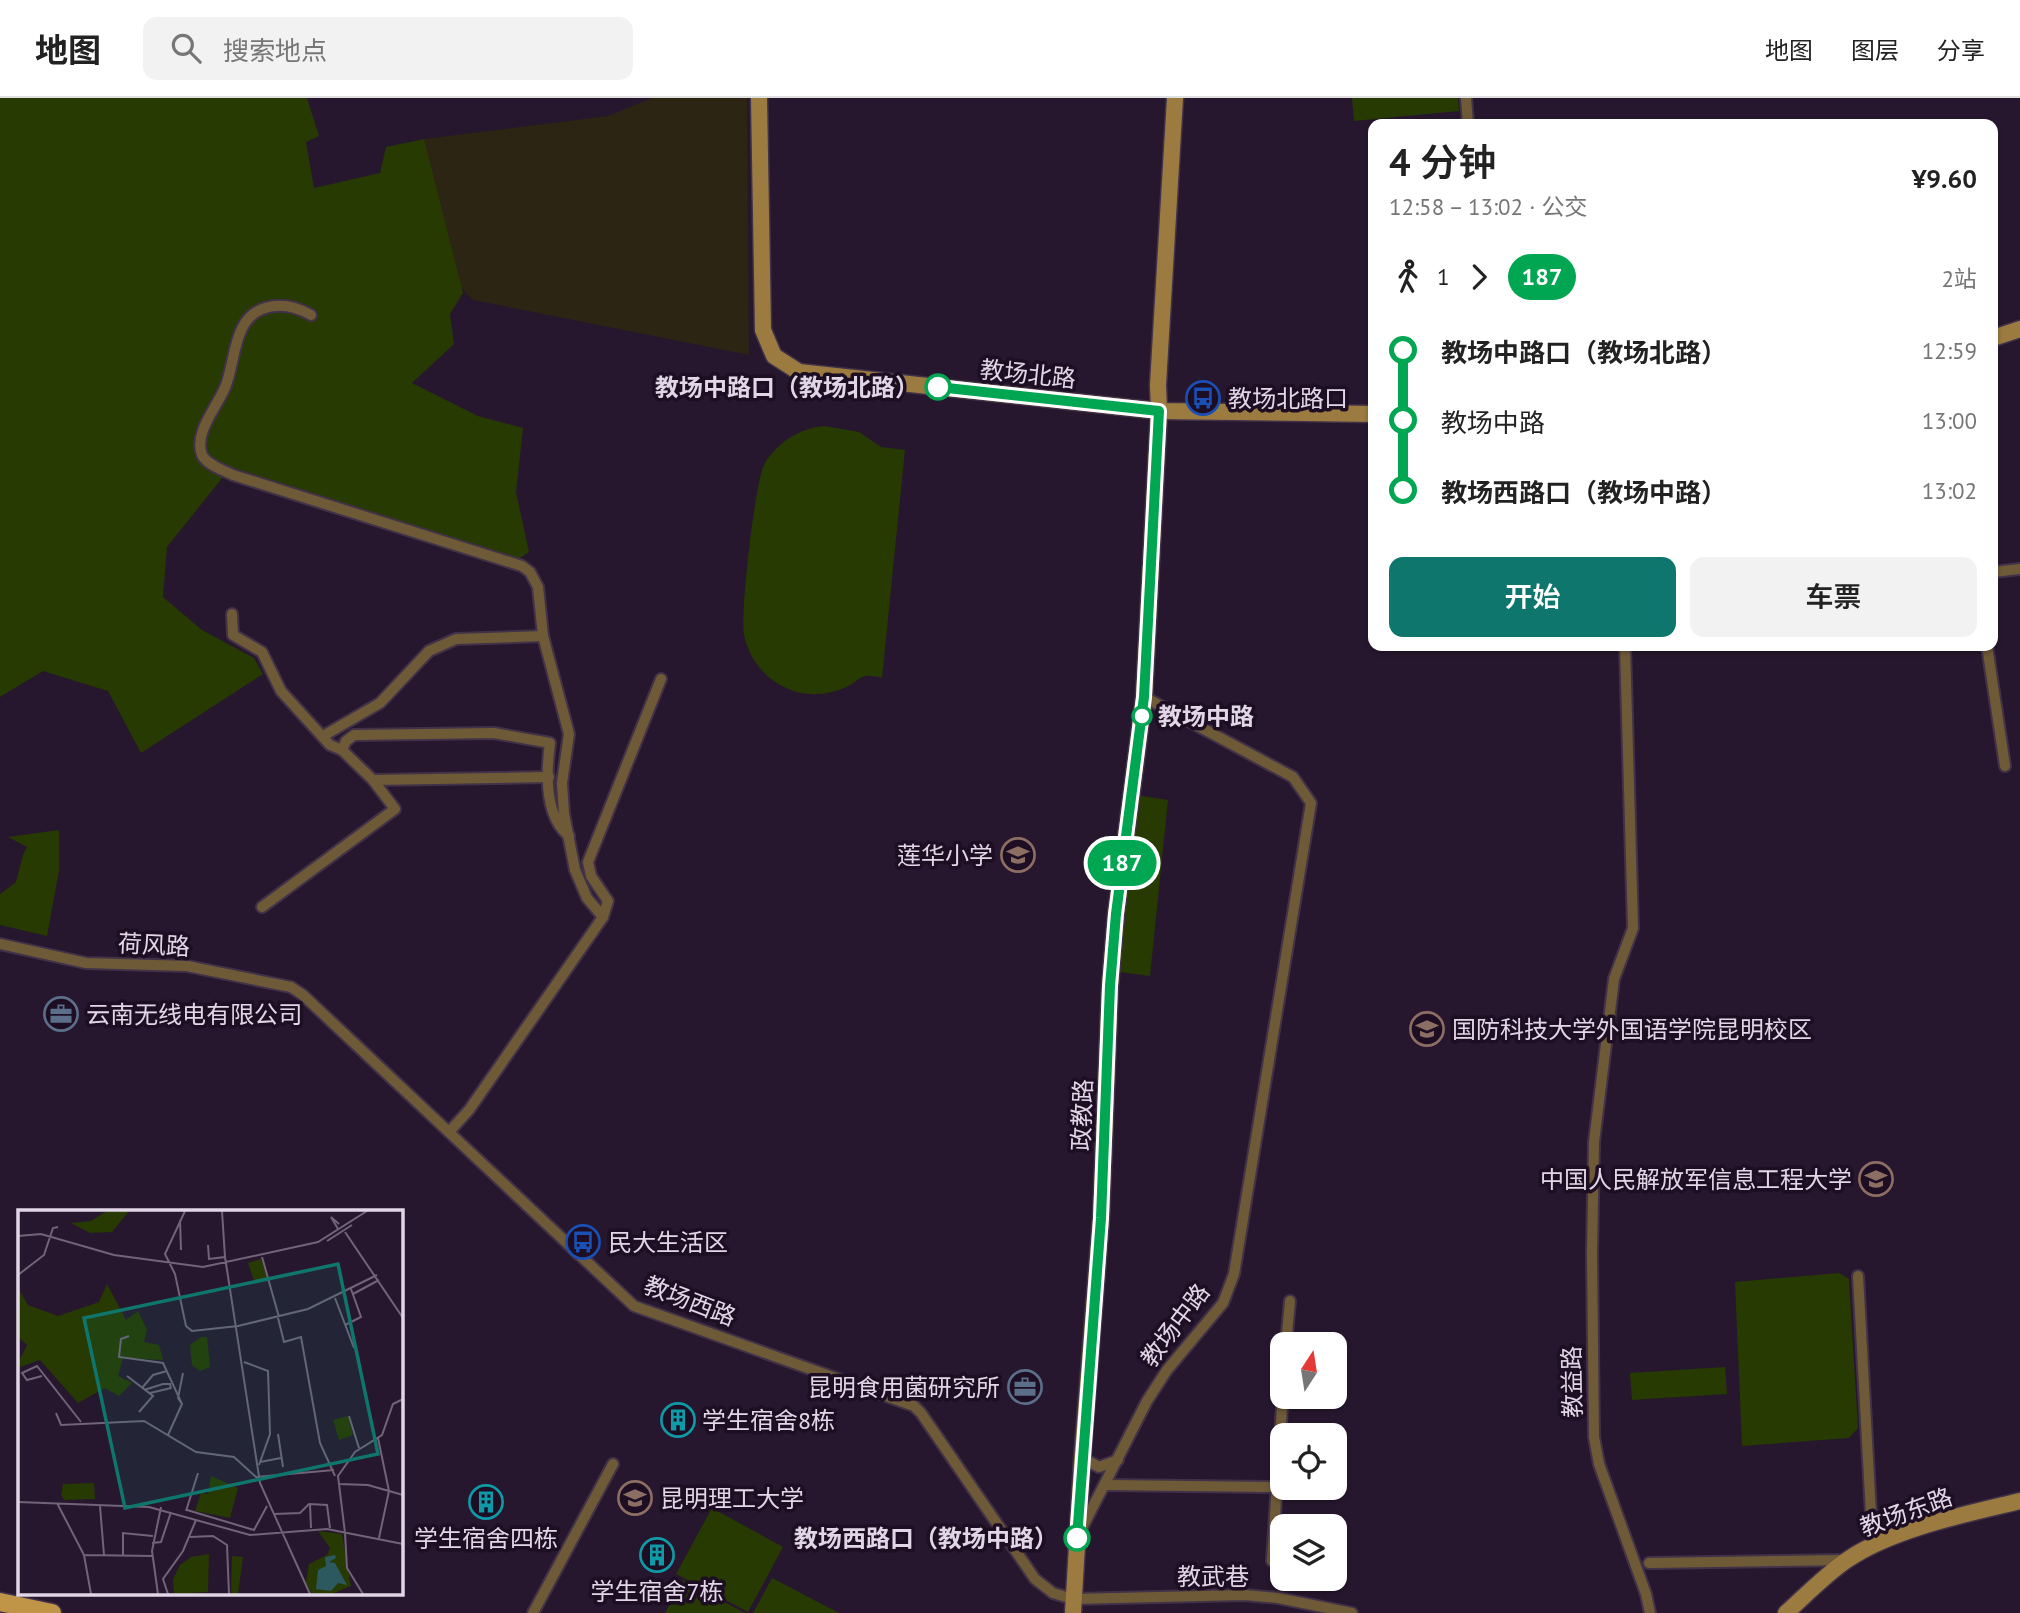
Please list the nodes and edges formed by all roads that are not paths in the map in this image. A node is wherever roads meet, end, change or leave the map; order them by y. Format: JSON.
{"nodes":[{"id":1,"x":759,"y":98,"type":"edge"},
{"id":2,"x":1175,"y":98,"type":"edge"},
{"id":3,"x":1466,"y":98,"type":"edge"},
{"id":4,"x":1468,"y":119,"type":"edge"},
{"id":5,"x":311,"y":315,"type":"dead end"},
{"id":6,"x":2020,"y":329,"type":"edge"},
{"id":7,"x":1998,"y":336,"type":"edge"},
{"id":8,"x":1159,"y":411,"type":"junction"},
{"id":9,"x":1368,"y":414,"type":"edge"},
{"id":10,"x":2020,"y":569,"type":"edge"},
{"id":11,"x":1998,"y":571,"type":"edge"},
{"id":12,"x":232,"y":614,"type":"dead end"},
{"id":13,"x":542,"y":636,"type":"junction"},
{"id":14,"x":1625,"y":651,"type":"edge"},
{"id":15,"x":1988,"y":651,"type":"edge"},
{"id":16,"x":661,"y":679,"type":"dead end"},
{"id":17,"x":1144,"y":697,"type":"junction"},
{"id":18,"x":323,"y":736,"type":"junction"},
{"id":19,"x":342,"y":750,"type":"junction"},
{"id":20,"x":2005,"y":766,"type":"dead end"},
{"id":21,"x":549,"y":777,"type":"junction"},
{"id":22,"x":373,"y":780,"type":"junction"},
{"id":23,"x":569,"y":836,"type":"junction"},
{"id":24,"x":262,"y":907,"type":"dead end"},
{"id":25,"x":603,"y":917,"type":"junction"},
{"id":26,"x":0,"y":944,"type":"edge"},
{"id":27,"x":303,"y":995,"type":"joint"},
{"id":28,"x":449,"y":1132,"type":"junction"},
{"id":29,"x":1858,"y":1276,"type":"dead end"},
{"id":30,"x":1290,"y":1301,"type":"dead end"},
{"id":31,"x":1287,"y":1332,"type":"edge"},
{"id":32,"x":1082,"y":1458,"type":"junction"},
{"id":33,"x":1118,"y":1460,"type":"junction"},
{"id":34,"x":613,"y":1464,"type":"dead end"},
{"id":35,"x":1105,"y":1485,"type":"junction"},
{"id":36,"x":1270,"y":1486,"type":"edge"},
{"id":37,"x":2020,"y":1501,"type":"edge"},
{"id":38,"x":1077,"y":1537,"type":"junction"},
{"id":39,"x":1882,"y":1541,"type":"junction"},
{"id":40,"x":1846,"y":1560,"type":"junction"},
{"id":41,"x":1649,"y":1563,"type":"dead end"},
{"id":42,"x":0,"y":1602,"type":"edge"},
{"id":43,"x":1073,"y":1606,"type":"edge"},
{"id":44,"x":52,"y":1613,"type":"edge"},
{"id":45,"x":533,"y":1613,"type":"edge"},
{"id":46,"x":1352,"y":1613,"type":"edge"},
{"id":47,"x":1650,"y":1613,"type":"edge"},
{"id":48,"x":1786,"y":1613,"type":"edge"}],
"edges":[{"from":1,"to":8,"type":"main road","name":"教场北路"},
{"from":2,"to":8,"type":"main road"},
{"from":3,"to":4,"type":"street"},
{"from":5,"to":13,"type":"street"},
{"from":6,"to":7,"type":"main road"},
{"from":8,"to":9,"type":"main road","name":"教场北路"},
{"from":8,"to":17,"type":"main road"},
{"from":10,"to":11,"type":"street"},
{"from":12,"to":18,"type":"street"},
{"from":13,"to":18,"type":"street"},
{"from":13,"to":23,"type":"street"},
{"from":14,"to":47,"type":"street","name":"教益路"},
{"from":15,"to":20,"type":"street"},
{"from":16,"to":25,"type":"street"},
{"from":17,"to":32,"type":"main road","name":"政教路"},
{"from":17,"to":33,"type":"street","name":"教场中路"},
{"from":18,"to":19,"type":"street"},
{"from":19,"to":21,"type":"street"},
{"from":19,"to":22,"type":"street"},
{"from":21,"to":22,"type":"street"},
{"from":21,"to":23,"type":"street"},
{"from":22,"to":24,"type":"street"},
{"from":23,"to":25,"type":"street"},
{"from":25,"to":28,"type":"street"},
{"from":26,"to":27,"type":"street","name":"荷风路"},
{"from":27,"to":28,"type":"street","name":"教场西路"},
{"from":28,"to":43,"type":"street","name":"教场西路"},
{"from":29,"to":39,"type":"street"},
{"from":30,"to":31,"type":"street"},
{"from":32,"to":33,"type":"street"},
{"from":32,"to":38,"type":"main road","name":"政教路"},
{"from":33,"to":35,"type":"street","name":"教场中路"},
{"from":34,"to":45,"type":"street"},
{"from":35,"to":36,"type":"street"},
{"from":35,"to":38,"type":"street","name":"教场中路"},
{"from":37,"to":39,"type":"main road","name":"教场东路"},
{"from":38,"to":43,"type":"main road","name":"教场中路"},
{"from":39,"to":40,"type":"main road","name":"教场东路"},
{"from":40,"to":41,"type":"street"},
{"from":40,"to":48,"type":"main road","name":"教场东路"},
{"from":42,"to":44,"type":"main road"},
{"from":43,"to":46,"type":"street","name":"教武巷"}]}
